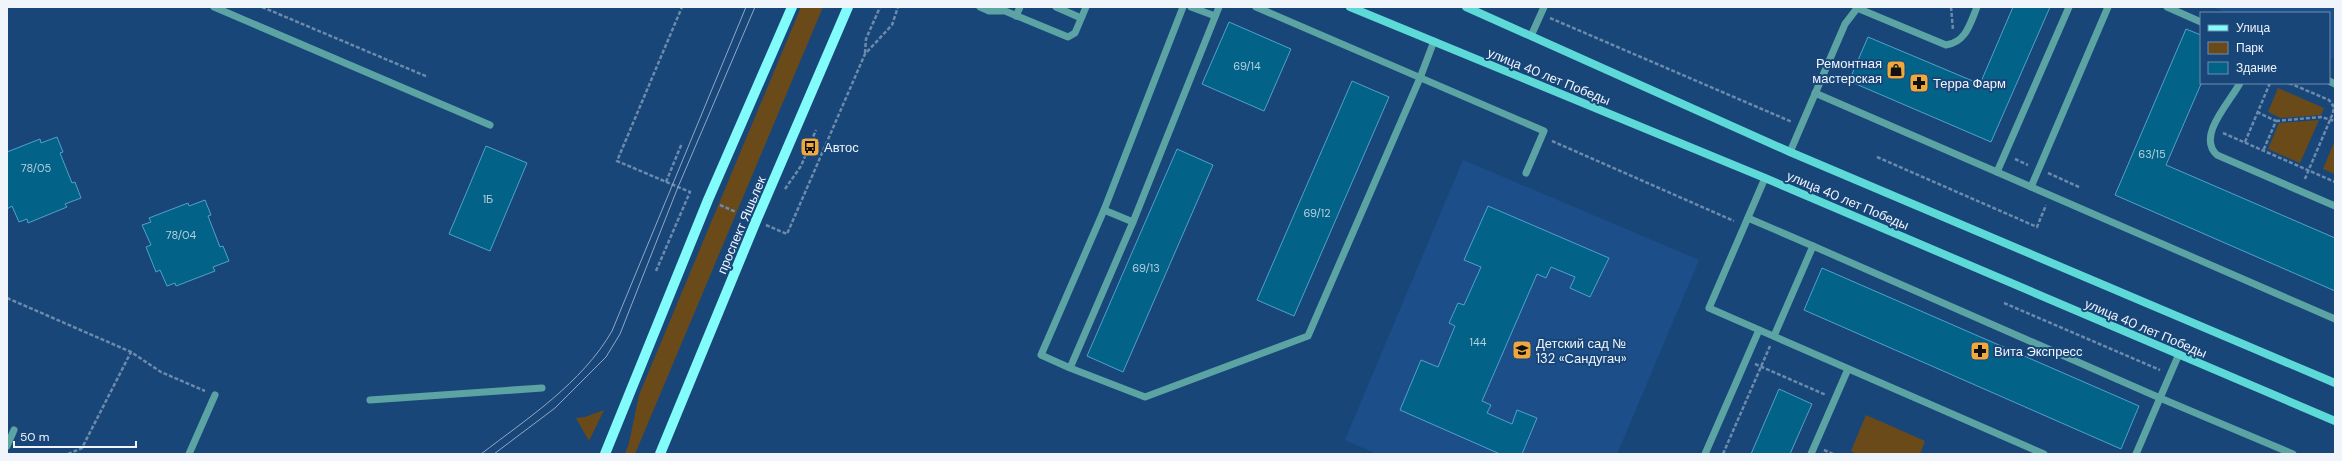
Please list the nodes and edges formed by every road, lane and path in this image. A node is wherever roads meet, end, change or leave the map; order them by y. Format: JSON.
{"nodes":[{"id":1,"x":214,"y":7,"type":"edge"},
{"id":2,"x":262,"y":7,"type":"edge"},
{"id":3,"x":682,"y":7,"type":"edge"},
{"id":4,"x":792,"y":7,"type":"edge"},
{"id":5,"x":848,"y":7,"type":"edge"},
{"id":6,"x":880,"y":7,"type":"edge"},
{"id":7,"x":898,"y":7,"type":"edge"},
{"id":8,"x":980,"y":7,"type":"edge"},
{"id":9,"x":1020,"y":7,"type":"edge"},
{"id":10,"x":1056,"y":7,"type":"edge"},
{"id":11,"x":1086,"y":7,"type":"edge"},
{"id":12,"x":1183,"y":7,"type":"edge"},
{"id":13,"x":1191,"y":7,"type":"edge"},
{"id":14,"x":1219,"y":7,"type":"edge"},
{"id":15,"x":1256,"y":7,"type":"edge"},
{"id":16,"x":1350,"y":7,"type":"edge"},
{"id":17,"x":1466,"y":7,"type":"edge"},
{"id":18,"x":1858,"y":7,"type":"edge"},
{"id":19,"x":1951,"y":7,"type":"edge"},
{"id":20,"x":1977,"y":7,"type":"edge"},
{"id":21,"x":2069,"y":7,"type":"edge"},
{"id":22,"x":2108,"y":7,"type":"edge"},
{"id":23,"x":2167,"y":7,"type":"edge"},
{"id":24,"x":1542,"y":10,"type":"edge"},
{"id":25,"x":1016,"y":16,"type":"junction"},
{"id":26,"x":1215,"y":16,"type":"junction"},
{"id":27,"x":1081,"y":18,"type":"junction"},
{"id":28,"x":2200,"y":22,"type":"edge"},
{"id":29,"x":1531,"y":36,"type":"junction"},
{"id":30,"x":1434,"y":42,"type":"junction"},
{"id":31,"x":1954,"y":44,"type":"junction"},
{"id":32,"x":865,"y":54,"type":"junction"},
{"id":33,"x":428,"y":77,"type":"dead end"},
{"id":34,"x":1420,"y":78,"type":"junction"},
{"id":35,"x":2239,"y":84,"type":"edge"},
{"id":36,"x":2270,"y":84,"type":"edge"},
{"id":37,"x":2291,"y":84,"type":"edge"},
{"id":38,"x":1815,"y":93,"type":"junction"},
{"id":39,"x":2257,"y":112,"type":"junction"},
{"id":40,"x":2330,"y":119,"type":"junction"},
{"id":41,"x":2276,"y":121,"type":"junction"},
{"id":42,"x":2335,"y":122,"type":"edge"},
{"id":43,"x":490,"y":125,"type":"dead end"},
{"id":44,"x":1801,"y":126,"type":"junction"},
{"id":45,"x":2213,"y":129,"type":"junction"},
{"id":46,"x":816,"y":130,"type":"dead end"},
{"id":47,"x":2244,"y":142,"type":"junction"},
{"id":48,"x":682,"y":143,"type":"dead end"},
{"id":49,"x":2263,"y":150,"type":"junction"},
{"id":50,"x":1790,"y":152,"type":"junction"},
{"id":51,"x":1877,"y":158,"type":"dead end"},
{"id":52,"x":2308,"y":170,"type":"junction"},
{"id":53,"x":1997,"y":172,"type":"junction"},
{"id":54,"x":1526,"y":173,"type":"dead end"},
{"id":55,"x":1765,"y":178,"type":"junction"},
{"id":56,"x":666,"y":182,"type":"junction"},
{"id":57,"x":2335,"y":182,"type":"edge"},
{"id":58,"x":2031,"y":187,"type":"junction"},
{"id":59,"x":2300,"y":190,"type":"junction"},
{"id":60,"x":784,"y":192,"type":"dead end"},
{"id":61,"x":2050,"y":195,"type":"junction"},
{"id":62,"x":719,"y":205,"type":"dead end"},
{"id":63,"x":2335,"y":206,"type":"edge"},
{"id":64,"x":1104,"y":210,"type":"junction"},
{"id":65,"x":736,"y":212,"type":"dead end"},
{"id":66,"x":1748,"y":218,"type":"junction"},
{"id":67,"x":770,"y":219,"type":"dead end"},
{"id":68,"x":1133,"y":222,"type":"junction"},
{"id":69,"x":1813,"y":246,"type":"junction"},
{"id":70,"x":656,"y":271,"type":"dead end"},
{"id":71,"x":7,"y":298,"type":"edge"},
{"id":72,"x":2004,"y":303,"type":"dead end"},
{"id":73,"x":2335,"y":318,"type":"edge"},
{"id":74,"x":1759,"y":330,"type":"junction"},
{"id":75,"x":1774,"y":336,"type":"junction"},
{"id":76,"x":131,"y":352,"type":"junction"},
{"id":77,"x":2179,"y":354,"type":"junction"},
{"id":78,"x":1746,"y":360,"type":"junction"},
{"id":79,"x":1761,"y":366,"type":"junction"},
{"id":80,"x":1070,"y":368,"type":"junction"},
{"id":81,"x":1848,"y":369,"type":"junction"},
{"id":82,"x":2170,"y":375,"type":"junction"},
{"id":83,"x":2335,"y":383,"type":"edge"},
{"id":84,"x":542,"y":388,"type":"dead end"},
{"id":85,"x":215,"y":395,"type":"joint"},
{"id":86,"x":2160,"y":398,"type":"junction"},
{"id":87,"x":1835,"y":399,"type":"junction"},
{"id":88,"x":370,"y":400,"type":"dead end"},
{"id":89,"x":2335,"y":421,"type":"edge"},
{"id":90,"x":14,"y":430,"type":"dead end"},
{"id":91,"x":7,"y":446,"type":"edge"},
{"id":92,"x":68,"y":454,"type":"edge"},
{"id":93,"x":189,"y":454,"type":"edge"},
{"id":94,"x":605,"y":454,"type":"edge"},
{"id":95,"x":660,"y":454,"type":"edge"},
{"id":96,"x":1705,"y":454,"type":"edge"},
{"id":97,"x":1723,"y":454,"type":"edge"},
{"id":98,"x":1811,"y":454,"type":"edge"},
{"id":99,"x":2044,"y":454,"type":"edge"},
{"id":100,"x":2136,"y":454,"type":"edge"},
{"id":101,"x":2293,"y":454,"type":"edge"}],
"edges":[{"from":1,"to":43,"type":"lane"},
{"from":2,"to":33,"type":"path"},
{"from":3,"to":56,"type":"path"},
{"from":4,"to":94,"type":"main road"},
{"from":5,"to":95,"type":"main road","name":"проспект Яшьлек"},
{"from":6,"to":32,"type":"path"},
{"from":7,"to":32,"type":"path"},
{"from":8,"to":25,"type":"lane"},
{"from":9,"to":25,"type":"lane"},
{"from":10,"to":27,"type":"lane"},
{"from":11,"to":27,"type":"lane"},
{"from":12,"to":64,"type":"lane"},
{"from":13,"to":26,"type":"lane"},
{"from":14,"to":26,"type":"lane"},
{"from":15,"to":34,"type":"lane"},
{"from":16,"to":30,"type":"street","name":"улица 40 лет Победы"},
{"from":17,"to":29,"type":"street","name":"улица 40 лет Победы"},
{"from":18,"to":31,"type":"lane"},
{"from":18,"to":38,"type":"lane"},
{"from":19,"to":31,"type":"path"},
{"from":20,"to":31,"type":"lane"},
{"from":21,"to":53,"type":"lane"},
{"from":22,"to":58,"type":"lane"},
{"from":23,"to":28,"type":"lane"},
{"from":24,"to":29,"type":"lane"},
{"from":24,"to":44,"type":"path"},
{"from":25,"to":27,"type":"lane"},
{"from":26,"to":68,"type":"lane"},
{"from":29,"to":50,"type":"street","name":"улица 40 лет Победы"},
{"from":30,"to":34,"type":"lane"},
{"from":30,"to":55,"type":"street","name":"улица 40 лет Победы"},
{"from":32,"to":67,"type":"path"},
{"from":34,"to":54,"type":"lane"},
{"from":34,"to":80,"type":"lane"},
{"from":35,"to":45,"type":"lane"},
{"from":36,"to":39,"type":"path"},
{"from":37,"to":40,"type":"path"},
{"from":38,"to":44,"type":"lane"},
{"from":38,"to":53,"type":"lane"},
{"from":39,"to":41,"type":"path"},
{"from":39,"to":47,"type":"path"},
{"from":40,"to":41,"type":"path"},
{"from":40,"to":42,"type":"path"},
{"from":40,"to":52,"type":"path"},
{"from":41,"to":49,"type":"path"},
{"from":44,"to":50,"type":"lane"},
{"from":45,"to":47,"type":"path"},
{"from":45,"to":59,"type":"lane"},
{"from":46,"to":60,"type":"path"},
{"from":47,"to":49,"type":"path"},
{"from":48,"to":56,"type":"path"},
{"from":49,"to":52,"type":"path"},
{"from":50,"to":83,"type":"street","name":"улица 40 лет Победы"},
{"from":51,"to":61,"type":"path"},
{"from":52,"to":57,"type":"path"},
{"from":52,"to":59,"type":"path"},
{"from":53,"to":58,"type":"lane"},
{"from":55,"to":66,"type":"lane"},
{"from":55,"to":77,"type":"street","name":"улица 40 лет Победы"},
{"from":56,"to":70,"type":"path"},
{"from":58,"to":61,"type":"lane"},
{"from":59,"to":63,"type":"lane"},
{"from":61,"to":73,"type":"lane"},
{"from":62,"to":65,"type":"path"},
{"from":64,"to":68,"type":"lane"},
{"from":64,"to":80,"type":"lane"},
{"from":66,"to":69,"type":"lane"},
{"from":66,"to":74,"type":"lane"},
{"from":68,"to":80,"type":"lane"},
{"from":69,"to":75,"type":"lane"},
{"from":69,"to":86,"type":"lane"},
{"from":71,"to":76,"type":"path"},
{"from":72,"to":82,"type":"path"},
{"from":74,"to":75,"type":"lane"},
{"from":74,"to":78,"type":"lane"},
{"from":75,"to":79,"type":"path"},
{"from":75,"to":81,"type":"lane"},
{"from":76,"to":85,"type":"path"},
{"from":76,"to":92,"type":"path"},
{"from":77,"to":82,"type":"lane"},
{"from":77,"to":89,"type":"street","name":"улица 40 лет Победы"},
{"from":78,"to":79,"type":"path"},
{"from":78,"to":96,"type":"lane"},
{"from":79,"to":87,"type":"path"},
{"from":79,"to":97,"type":"path"},
{"from":81,"to":87,"type":"lane"},
{"from":81,"to":99,"type":"lane"},
{"from":82,"to":86,"type":"lane"},
{"from":84,"to":88,"type":"lane"},
{"from":85,"to":93,"type":"lane"},
{"from":86,"to":100,"type":"lane"},
{"from":86,"to":101,"type":"lane"},
{"from":87,"to":98,"type":"lane"},
{"from":90,"to":91,"type":"lane"}]}
